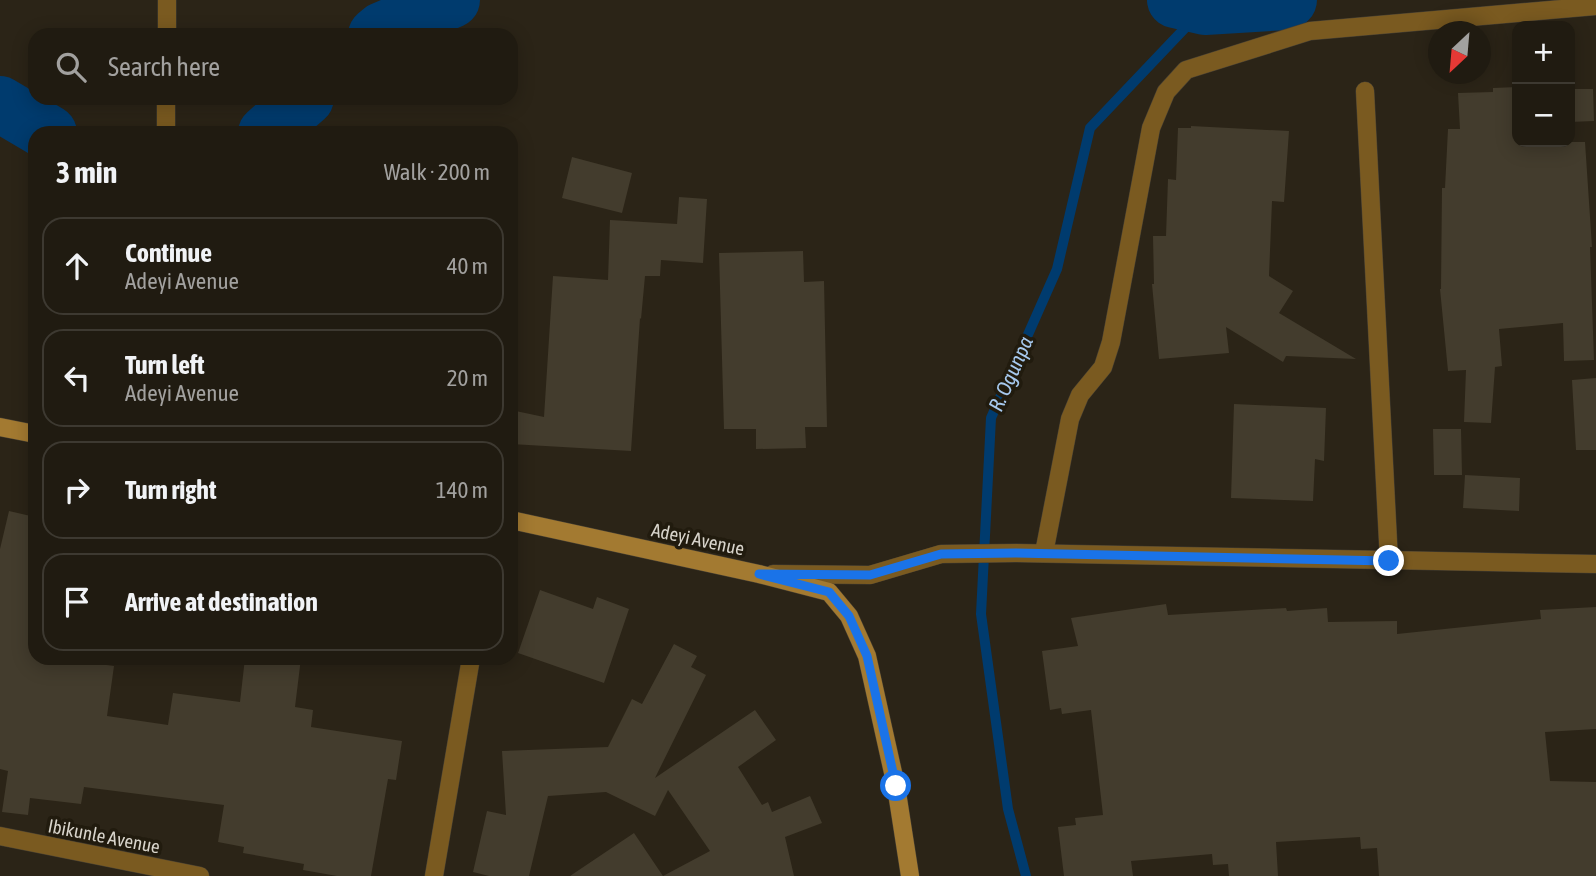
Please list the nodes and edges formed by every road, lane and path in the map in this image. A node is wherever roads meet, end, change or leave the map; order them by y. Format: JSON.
{"nodes":[{"id":1,"x":167,"y":0,"type":"edge"},
{"id":2,"x":1596,"y":6,"type":"edge"},
{"id":3,"x":167,"y":28,"type":"edge"},
{"id":4,"x":1365,"y":91,"type":"dead end"},
{"id":5,"x":166,"y":105,"type":"edge"},
{"id":6,"x":166,"y":126,"type":"edge"},
{"id":7,"x":0,"y":427,"type":"edge"},
{"id":8,"x":28,"y":433,"type":"edge"},
{"id":9,"x":518,"y":522,"type":"edge"},
{"id":10,"x":1044,"y":553,"type":"junction"},
{"id":11,"x":1389,"y":561,"type":"junction"},
{"id":12,"x":1596,"y":564,"type":"edge"},
{"id":13,"x":759,"y":574,"type":"junction"},
{"id":14,"x":470,"y":665,"type":"edge"},
{"id":15,"x":0,"y":836,"type":"edge"},
{"id":16,"x":200,"y":876,"type":"edge"},
{"id":17,"x":433,"y":876,"type":"edge"},
{"id":18,"x":910,"y":876,"type":"edge"}],
"edges":[{"from":1,"to":3,"type":"street"},
{"from":2,"to":10,"type":"street"},
{"from":4,"to":11,"type":"street"},
{"from":5,"to":6,"type":"street"},
{"from":7,"to":8,"type":"street"},
{"from":9,"to":13,"type":"street","name":"Adeyi Avenue"},
{"from":10,"to":11,"type":"street"},
{"from":10,"to":13,"type":"street"},
{"from":11,"to":12,"type":"street"},
{"from":13,"to":18,"type":"street","name":"Adeyi Avenue"},
{"from":14,"to":17,"type":"street"},
{"from":15,"to":16,"type":"street","name":"Ibikunle Avenue"}]}
